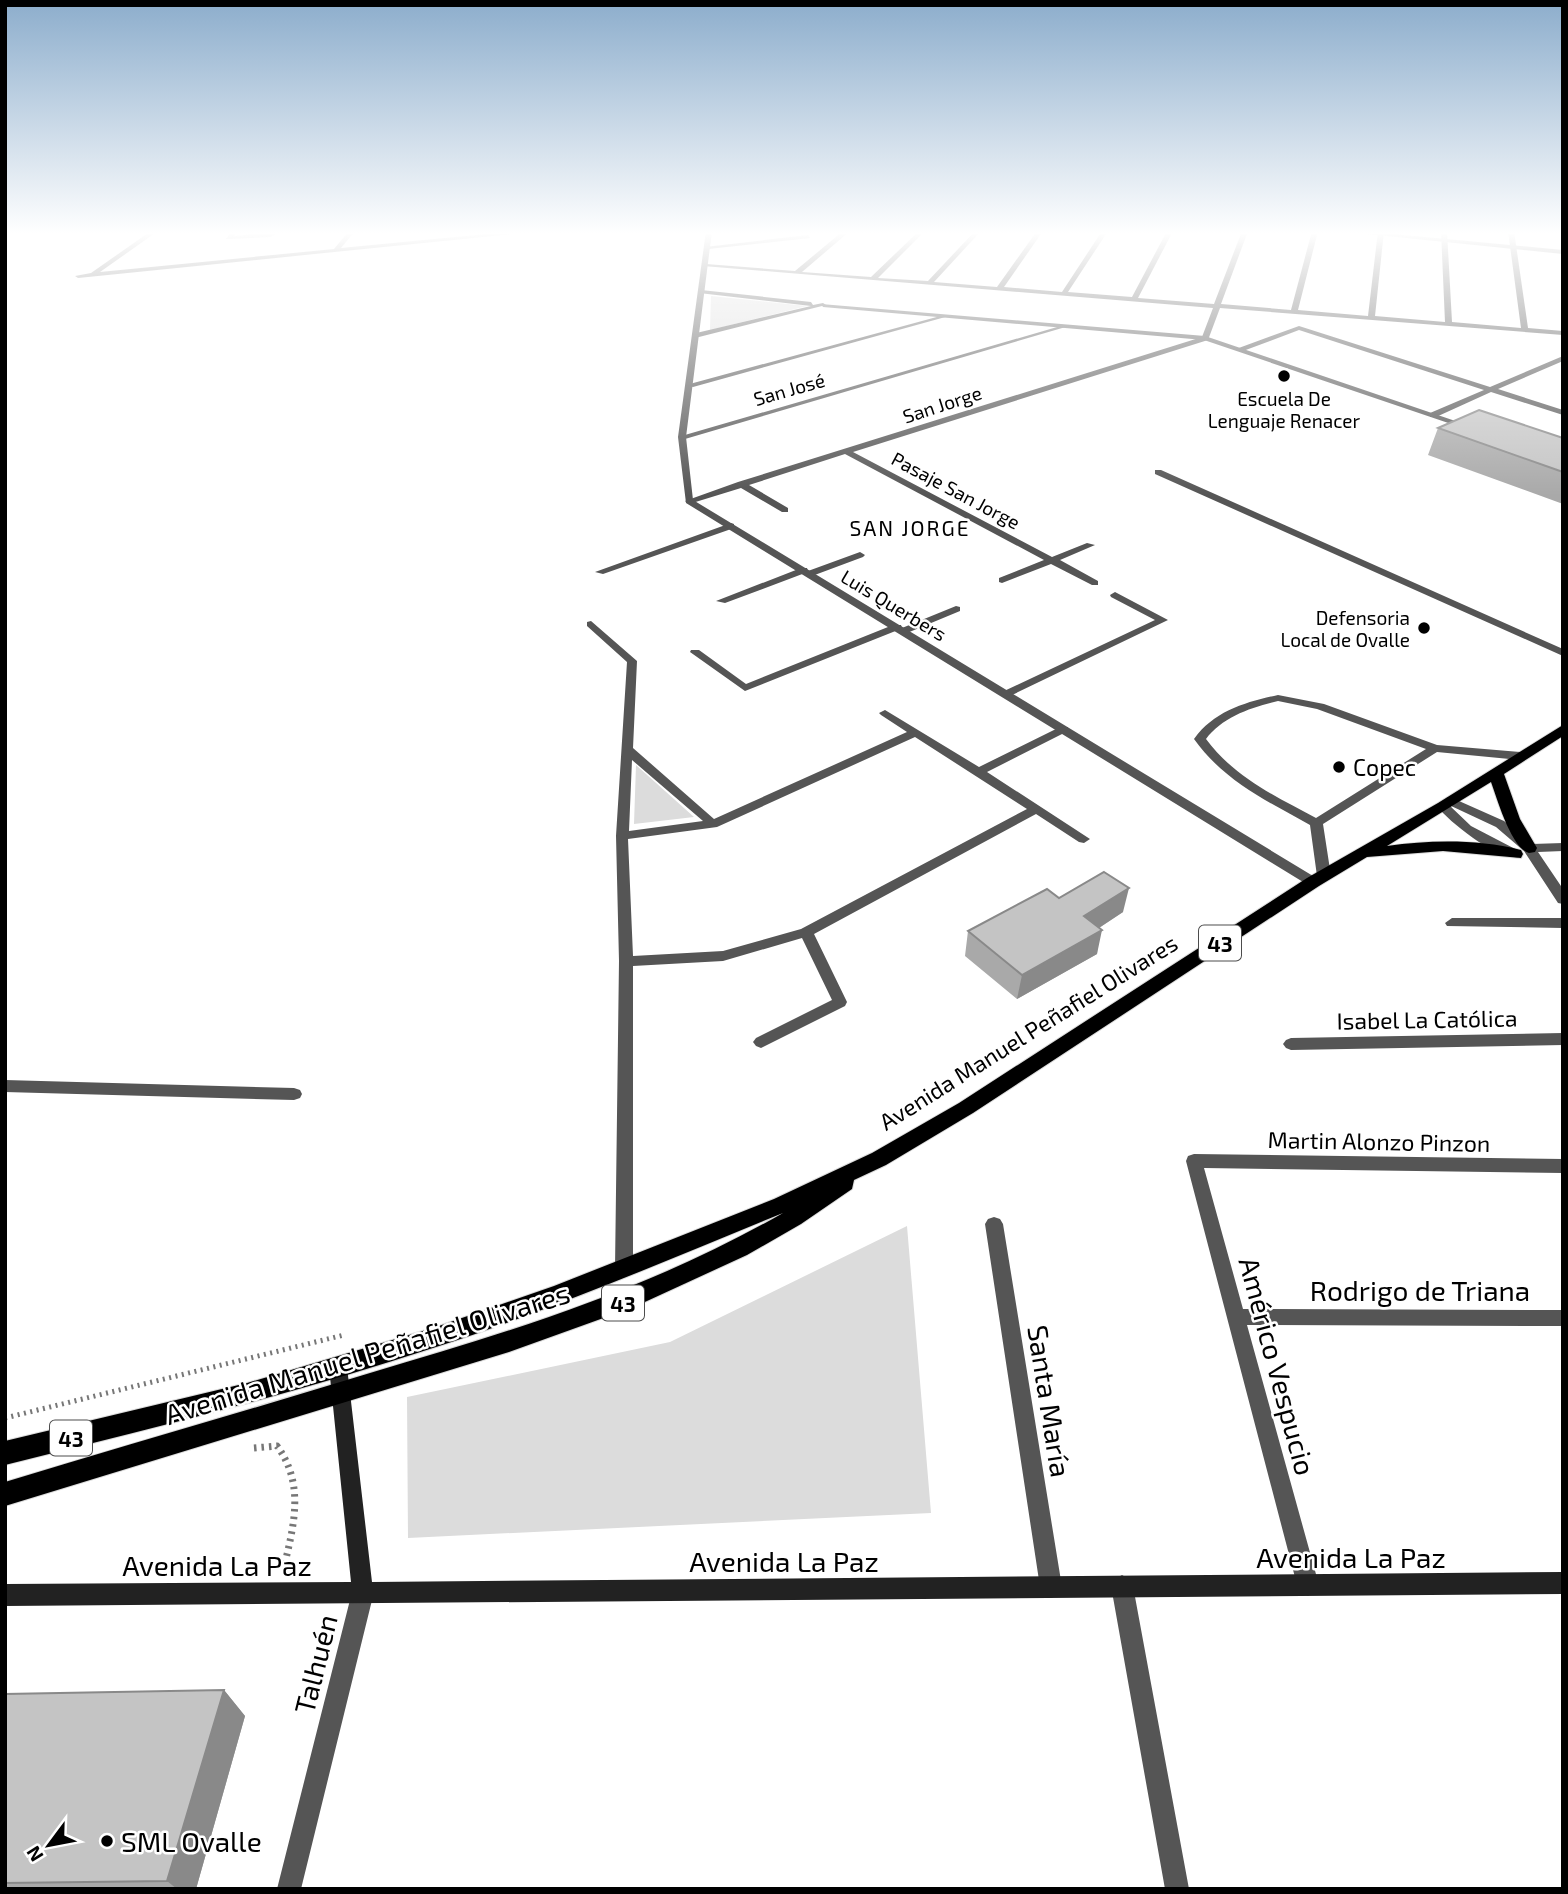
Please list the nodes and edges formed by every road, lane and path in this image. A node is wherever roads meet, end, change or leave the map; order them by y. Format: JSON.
{"nodes":[{"id":1,"x":697,"y":319,"type":"edge"},
{"id":2,"x":764,"y":319,"type":"edge"},
{"id":3,"x":933,"y":319,"type":"edge"},
{"id":4,"x":987,"y":319,"type":"edge"},
{"id":5,"x":1211,"y":319,"type":"edge"},
{"id":6,"x":1389,"y":319,"type":"edge"},
{"id":7,"x":1449,"y":319,"type":"edge"},
{"id":8,"x":1523,"y":319,"type":"edge"},
{"id":9,"x":1449,"y":324,"type":"junction"},
{"id":10,"x":1066,"y":326,"type":"junction"},
{"id":11,"x":1525,"y":330,"type":"junction"},
{"id":12,"x":1563,"y":333,"type":"edge"},
{"id":13,"x":695,"y":336,"type":"junction"},
{"id":14,"x":1205,"y":338,"type":"junction"},
{"id":15,"x":1240,"y":349,"type":"junction"},
{"id":16,"x":1563,"y":358,"type":"edge"},
{"id":17,"x":1543,"y":366,"type":"junction"},
{"id":18,"x":1563,"y":372,"type":"edge"},
{"id":19,"x":690,"y":384,"type":"junction"},
{"id":20,"x":1489,"y":390,"type":"junction"},
{"id":21,"x":1563,"y":413,"type":"edge"},
{"id":22,"x":1433,"y":415,"type":"junction"},
{"id":23,"x":1485,"y":433,"type":"edge"},
{"id":24,"x":682,"y":437,"type":"junction"},
{"id":25,"x":845,"y":452,"type":"junction"},
{"id":26,"x":1158,"y":472,"type":"dead end"},
{"id":27,"x":741,"y":484,"type":"junction"},
{"id":28,"x":689,"y":500,"type":"junction"},
{"id":29,"x":785,"y":510,"type":"dead end"},
{"id":30,"x":731,"y":526,"type":"junction"},
{"id":31,"x":1090,"y":545,"type":"dead end"},
{"id":32,"x":860,"y":555,"type":"dead end"},
{"id":33,"x":1052,"y":560,"type":"junction"},
{"id":34,"x":600,"y":572,"type":"dead end"},
{"id":35,"x":806,"y":572,"type":"junction"},
{"id":36,"x":1002,"y":580,"type":"dead end"},
{"id":37,"x":1095,"y":583,"type":"dead end"},
{"id":38,"x":1115,"y":594,"type":"dead end"},
{"id":39,"x":721,"y":601,"type":"dead end"},
{"id":40,"x":956,"y":609,"type":"dead end"},
{"id":41,"x":591,"y":624,"type":"dead end"},
{"id":42,"x":900,"y":629,"type":"junction"},
{"id":43,"x":695,"y":652,"type":"dead end"},
{"id":44,"x":1563,"y":653,"type":"edge"},
{"id":45,"x":1006,"y":694,"type":"junction"},
{"id":46,"x":886,"y":713,"type":"dead end"},
{"id":47,"x":1064,"y":729,"type":"junction"},
{"id":48,"x":1563,"y":729,"type":"edge"},
{"id":49,"x":916,"y":732,"type":"junction"},
{"id":50,"x":1435,"y":748,"type":"junction"},
{"id":51,"x":627,"y":749,"type":"junction"},
{"id":52,"x":1520,"y":756,"type":"junction"},
{"id":53,"x":978,"y":772,"type":"junction"},
{"id":54,"x":1496,"y":773,"type":"junction"},
{"id":55,"x":1447,"y":804,"type":"junction"},
{"id":56,"x":1037,"y":809,"type":"junction"},
{"id":57,"x":1316,"y":823,"type":"junction"},
{"id":58,"x":713,"y":824,"type":"junction"},
{"id":59,"x":622,"y":836,"type":"junction"},
{"id":60,"x":1084,"y":839,"type":"dead end"},
{"id":61,"x":1563,"y":848,"type":"edge"},
{"id":62,"x":1522,"y":851,"type":"junction"},
{"id":63,"x":1357,"y":856,"type":"junction"},
{"id":64,"x":1319,"y":879,"type":"junction"},
{"id":65,"x":1563,"y":900,"type":"edge"},
{"id":66,"x":1452,"y":923,"type":"dead end"},
{"id":67,"x":1563,"y":923,"type":"edge"},
{"id":68,"x":806,"y":932,"type":"junction"},
{"id":69,"x":626,"y":961,"type":"junction"},
{"id":70,"x":1563,"y":1040,"type":"edge"},
{"id":71,"x":761,"y":1042,"type":"dead end"},
{"id":72,"x":1291,"y":1044,"type":"dead end"},
{"id":73,"x":5,"y":1086,"type":"edge"},
{"id":74,"x":294,"y":1094,"type":"dead end"},
{"id":75,"x":879,"y":1159,"type":"junction"},
{"id":76,"x":1194,"y":1161,"type":"joint"},
{"id":77,"x":1563,"y":1166,"type":"edge"},
{"id":78,"x":994,"y":1224,"type":"dead end"},
{"id":79,"x":624,"y":1269,"type":"junction"},
{"id":80,"x":1236,"y":1317,"type":"junction"},
{"id":81,"x":1563,"y":1318,"type":"edge"},
{"id":82,"x":346,"y":1335,"type":"dead end"},
{"id":83,"x":338,"y":1367,"type":"junction"},
{"id":84,"x":342,"y":1393,"type":"junction"},
{"id":85,"x":5,"y":1419,"type":"edge"},
{"id":86,"x":253,"y":1420,"type":"junction"},
{"id":87,"x":5,"y":1453,"type":"edge"},
{"id":88,"x":5,"y":1494,"type":"edge"},
{"id":89,"x":1563,"y":1583,"type":"edge"},
{"id":90,"x":1308,"y":1585,"type":"junction"},
{"id":91,"x":1122,"y":1586,"type":"junction"},
{"id":92,"x":1051,"y":1587,"type":"junction"},
{"id":93,"x":363,"y":1592,"type":"junction"},
{"id":94,"x":278,"y":1593,"type":"junction"},
{"id":95,"x":5,"y":1595,"type":"edge"},
{"id":96,"x":289,"y":1889,"type":"edge"},
{"id":97,"x":1177,"y":1889,"type":"edge"}],
"edges":[{"from":1,"to":13,"type":"street"},
{"from":2,"to":13,"type":"street"},
{"from":3,"to":19,"type":"street"},
{"from":4,"to":10,"type":"street"},
{"from":5,"to":14,"type":"street"},
{"from":6,"to":9,"type":"street"},
{"from":7,"to":9,"type":"street"},
{"from":8,"to":11,"type":"street"},
{"from":9,"to":11,"type":"street"},
{"from":10,"to":14,"type":"street"},
{"from":10,"to":24,"type":"street","name":"San José"},
{"from":11,"to":12,"type":"street"},
{"from":13,"to":19,"type":"street"},
{"from":14,"to":15,"type":"street"},
{"from":14,"to":25,"type":"street","name":"San Jorge"},
{"from":15,"to":20,"type":"street"},
{"from":15,"to":22,"type":"street"},
{"from":16,"to":17,"type":"street"},
{"from":17,"to":18,"type":"street"},
{"from":17,"to":20,"type":"street"},
{"from":19,"to":24,"type":"street"},
{"from":20,"to":21,"type":"street"},
{"from":20,"to":22,"type":"street"},
{"from":22,"to":23,"type":"street"},
{"from":24,"to":28,"type":"street"},
{"from":25,"to":27,"type":"street","name":"San Jorge"},
{"from":25,"to":33,"type":"street","name":"Pasaje San Jorge"},
{"from":26,"to":44,"type":"street"},
{"from":27,"to":28,"type":"street","name":"San Jorge"},
{"from":27,"to":29,"type":"street"},
{"from":28,"to":30,"type":"street","name":"Luis Querbers"},
{"from":30,"to":34,"type":"street"},
{"from":30,"to":35,"type":"street","name":"Luis Querbers"},
{"from":31,"to":33,"type":"street"},
{"from":32,"to":35,"type":"street"},
{"from":33,"to":36,"type":"street"},
{"from":33,"to":37,"type":"street","name":"Pasaje San Jorge"},
{"from":35,"to":39,"type":"street"},
{"from":35,"to":42,"type":"street","name":"Luis Querbers"},
{"from":38,"to":45,"type":"street"},
{"from":40,"to":42,"type":"street"},
{"from":41,"to":51,"type":"street"},
{"from":42,"to":43,"type":"street"},
{"from":42,"to":45,"type":"street","name":"Luis Querbers"},
{"from":45,"to":47,"type":"street","name":"Luis Querbers"},
{"from":46,"to":49,"type":"street"},
{"from":47,"to":53,"type":"street"},
{"from":47,"to":64,"type":"street","name":"Luis Querbers"},
{"from":48,"to":52,"type":"main road","name":"Avenida Manuel Peñafiel Olivares","number":"43"},
{"from":49,"to":53,"type":"street"},
{"from":49,"to":58,"type":"street"},
{"from":50,"to":52,"type":"street"},
{"from":50,"to":57,"type":"street"},
{"from":50,"to":57,"type":"street"},
{"from":51,"to":58,"type":"street"},
{"from":51,"to":59,"type":"street"},
{"from":52,"to":54,"type":"main road","name":"Avenida Manuel Peñafiel Olivares","number":"43"},
{"from":53,"to":56,"type":"street"},
{"from":54,"to":55,"type":"main road","name":"Avenida Manuel Peñafiel Olivares","number":"43"},
{"from":54,"to":62,"type":"main road"},
{"from":55,"to":62,"type":"street"},
{"from":55,"to":62,"type":"street"},
{"from":55,"to":63,"type":"main road","name":"Avenida Manuel Peñafiel Olivares","number":"43"},
{"from":56,"to":60,"type":"street"},
{"from":56,"to":68,"type":"street"},
{"from":57,"to":64,"type":"street"},
{"from":58,"to":59,"type":"street"},
{"from":59,"to":69,"type":"street"},
{"from":61,"to":62,"type":"street"},
{"from":62,"to":63,"type":"main road"},
{"from":62,"to":65,"type":"street"},
{"from":63,"to":64,"type":"main road","name":"Avenida Manuel Peñafiel Olivares","number":"43"},
{"from":64,"to":75,"type":"main road","name":"Avenida Manuel Peñafiel Olivares","number":"43"},
{"from":66,"to":67,"type":"street"},
{"from":68,"to":69,"type":"street"},
{"from":68,"to":71,"type":"street"},
{"from":69,"to":79,"type":"street"},
{"from":70,"to":72,"type":"street","name":"Isabel La Católica"},
{"from":73,"to":74,"type":"street"},
{"from":75,"to":79,"type":"main road","name":"Avenida Manuel Peñafiel Olivares","number":"43"},
{"from":75,"to":84,"type":"main road","name":"Avenida Manuel Peñafiel Olivares","number":"43"},
{"from":76,"to":77,"type":"street","name":"Martin Alonzo Pinzon"},
{"from":76,"to":80,"type":"street","name":"Américo Vespucio"},
{"from":78,"to":92,"type":"street","name":"Santa María"},
{"from":79,"to":83,"type":"main road","name":"Avenida Manuel Peñafiel Olivares","number":"43"},
{"from":80,"to":81,"type":"street","name":"Rodrigo de Triana"},
{"from":80,"to":90,"type":"street","name":"Américo Vespucio"},
{"from":82,"to":85,"type":"path"},
{"from":83,"to":84,"type":"main road","name":"Talhuén"},
{"from":83,"to":87,"type":"main road","name":"Avenida Manuel Peñafiel Olivares","number":"43"},
{"from":84,"to":86,"type":"main road","name":"Avenida Manuel Peñafiel Olivares","number":"43"},
{"from":84,"to":93,"type":"main road","name":"Talhuén"},
{"from":86,"to":88,"type":"main road","name":"Avenida Manuel Peñafiel Olivares","number":"43"},
{"from":86,"to":94,"type":"path"},
{"from":89,"to":90,"type":"main road","name":"Avenida La Paz"},
{"from":90,"to":91,"type":"main road","name":"Avenida La Paz"},
{"from":91,"to":92,"type":"main road","name":"Avenida La Paz"},
{"from":91,"to":97,"type":"street"},
{"from":92,"to":93,"type":"main road","name":"Avenida La Paz"},
{"from":93,"to":94,"type":"main road","name":"Avenida La Paz"},
{"from":93,"to":96,"type":"street","name":"Talhuén"},
{"from":94,"to":95,"type":"main road","name":"Avenida La Paz"}]}
